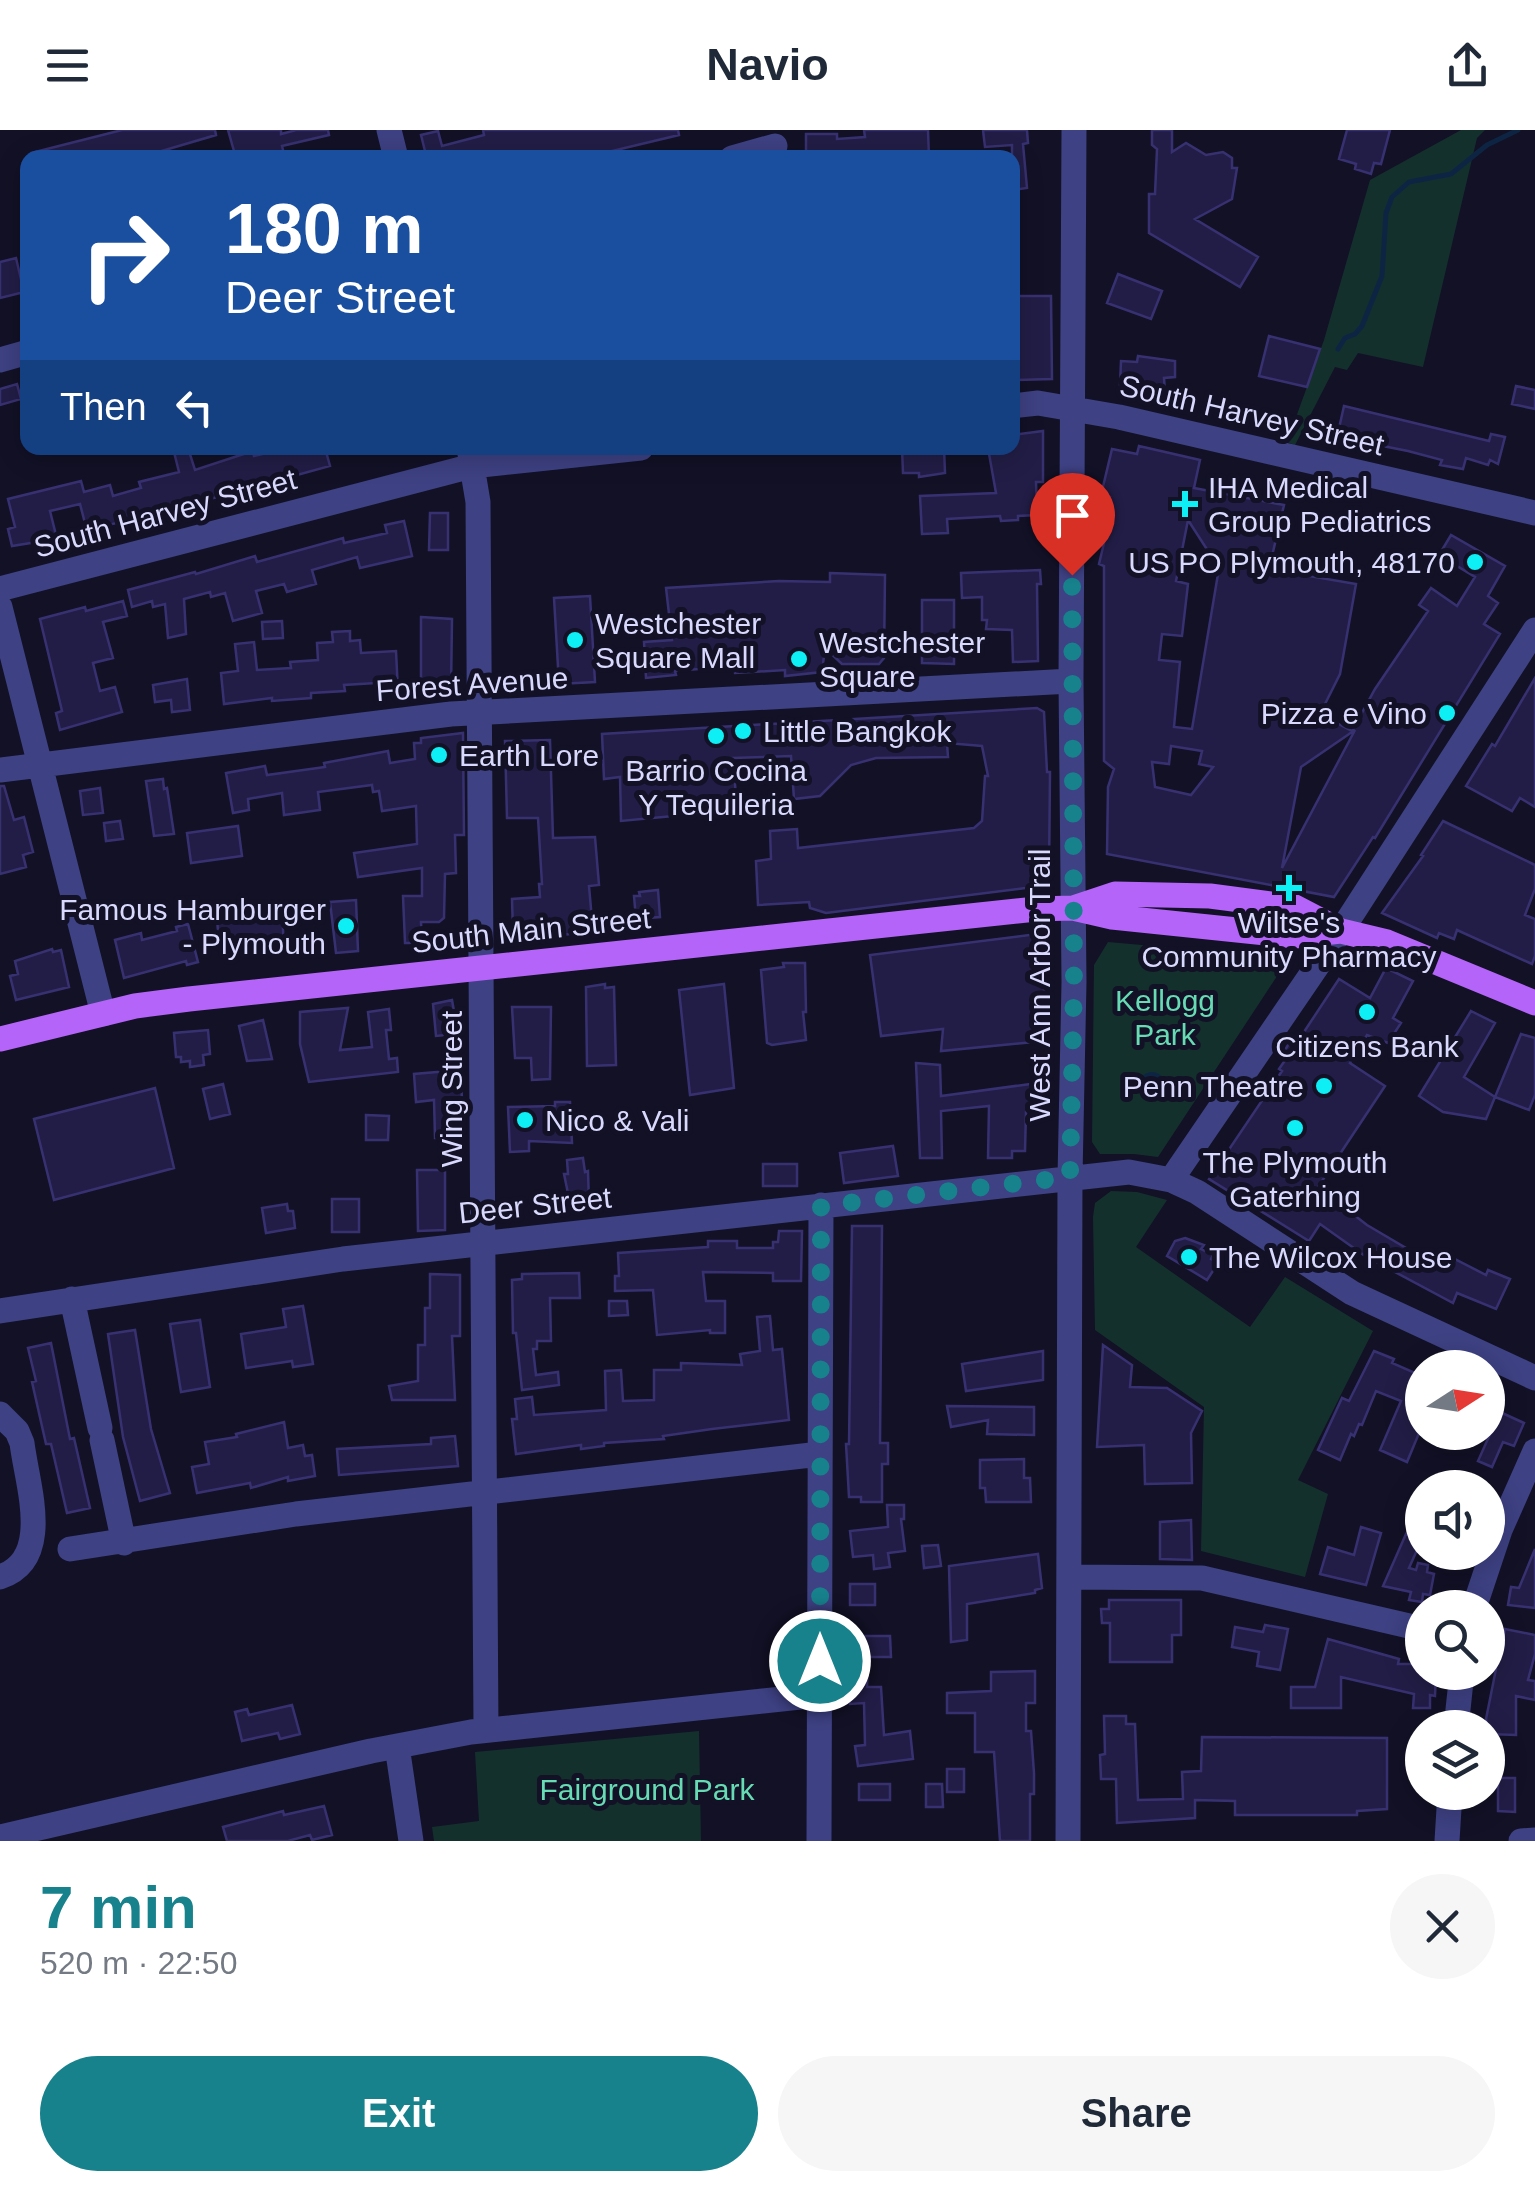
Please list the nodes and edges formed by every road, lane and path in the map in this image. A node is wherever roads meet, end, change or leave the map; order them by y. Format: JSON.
{"nodes":[{"id":1,"x":1074,"y":130,"type":"edge"},
{"id":2,"x":1020,"y":405,"type":"edge"},
{"id":3,"x":1074,"y":410,"type":"junction"},
{"id":4,"x":509,"y":455,"type":"edge"},
{"id":5,"x":471,"y":457,"type":"edge"},
{"id":6,"x":1535,"y":514,"type":"edge"},
{"id":7,"x":0,"y":589,"type":"edge"},
{"id":8,"x":0,"y":607,"type":"edge"},
{"id":9,"x":1535,"y":630,"type":"edge"},
{"id":10,"x":1071,"y":681,"type":"junction"},
{"id":11,"x":480,"y":713,"type":"junction"},
{"id":12,"x":40,"y":764,"type":"junction"},
{"id":13,"x":0,"y":770,"type":"edge"},
{"id":14,"x":1073,"y":908,"type":"junction"},
{"id":15,"x":1341,"y":931,"type":"junction"},
{"id":16,"x":482,"y":967,"type":"junction"},
{"id":17,"x":1535,"y":1003,"type":"edge"},
{"id":18,"x":103,"y":1014,"type":"junction"},
{"id":19,"x":0,"y":1039,"type":"edge"},
{"id":20,"x":1070,"y":1177,"type":"junction"},
{"id":21,"x":1171,"y":1180,"type":"junction"},
{"id":22,"x":821,"y":1206,"type":"junction"},
{"id":23,"x":484,"y":1243,"type":"junction"},
{"id":24,"x":72,"y":1299,"type":"junction"},
{"id":25,"x":4,"y":1310,"type":"edge"},
{"id":26,"x":1535,"y":1378,"type":"edge"},
{"id":27,"x":0,"y":1414,"type":"edge"},
{"id":28,"x":1535,"y":1451,"type":"edge"},
{"id":29,"x":820,"y":1454,"type":"junction"},
{"id":30,"x":485,"y":1492,"type":"junction"},
{"id":31,"x":124,"y":1542,"type":"junction"},
{"id":32,"x":51,"y":1546,"type":"junction"},
{"id":33,"x":1069,"y":1576,"type":"junction"},
{"id":34,"x":0,"y":1577,"type":"edge"},
{"id":35,"x":1480,"y":1590,"type":"edge"},
{"id":36,"x":1405,"y":1625,"type":"edge"},
{"id":37,"x":819,"y":1695,"type":"junction"},
{"id":38,"x":486,"y":1730,"type":"junction"},
{"id":39,"x":397,"y":1746,"type":"junction"},
{"id":40,"x":1449,"y":1810,"type":"edge"},
{"id":41,"x":0,"y":1838,"type":"edge"},
{"id":42,"x":1535,"y":1840,"type":"edge"},
{"id":43,"x":410,"y":1841,"type":"edge"},
{"id":44,"x":819,"y":1841,"type":"edge"},
{"id":45,"x":1068,"y":1841,"type":"edge"},
{"id":46,"x":1447,"y":1841,"type":"edge"},
{"id":47,"x":1522,"y":1841,"type":"edge"}],
"edges":[{"from":1,"to":3,"type":"street","name":"West Ann Arbor Trail"},
{"from":2,"to":3,"type":"street","name":"South Harvey Street"},
{"from":3,"to":6,"type":"street","name":"South Harvey Street"},
{"from":3,"to":10,"type":"street","name":"West Ann Arbor Trail"},
{"from":4,"to":5,"type":"street","name":"South Harvey Street"},
{"from":5,"to":7,"type":"street","name":"South Harvey Street"},
{"from":5,"to":11,"type":"street","name":"Wing Street"},
{"from":8,"to":12,"type":"street"},
{"from":9,"to":15,"type":"street"},
{"from":10,"to":11,"type":"street","name":"Forest Avenue"},
{"from":10,"to":14,"type":"street","name":"West Ann Arbor Trail"},
{"from":11,"to":12,"type":"street","name":"Forest Avenue"},
{"from":11,"to":16,"type":"street","name":"Wing Street"},
{"from":12,"to":13,"type":"street","name":"Forest Avenue"},
{"from":12,"to":18,"type":"street"},
{"from":14,"to":15,"type":"main road","name":"South Main Street"},
{"from":14,"to":16,"type":"main road","name":"South Main Street"},
{"from":14,"to":20,"type":"street","name":"West Ann Arbor Trail"},
{"from":15,"to":17,"type":"main road","name":"South Main Street"},
{"from":15,"to":21,"type":"street"},
{"from":16,"to":18,"type":"main road","name":"South Main Street"},
{"from":16,"to":23,"type":"street","name":"Wing Street"},
{"from":18,"to":19,"type":"main road","name":"South Main Street"},
{"from":20,"to":21,"type":"street","name":"Deer Street"},
{"from":20,"to":22,"type":"street","name":"Deer Street"},
{"from":20,"to":33,"type":"street","name":"West Ann Arbor Trail"},
{"from":21,"to":26,"type":"street"},
{"from":22,"to":23,"type":"street","name":"Deer Street"},
{"from":22,"to":29,"type":"street"},
{"from":23,"to":24,"type":"street","name":"Deer Street"},
{"from":23,"to":30,"type":"street","name":"Wing Street"},
{"from":24,"to":25,"type":"street","name":"Deer Street"},
{"from":24,"to":31,"type":"street"},
{"from":27,"to":32,"type":"street"},
{"from":28,"to":35,"type":"street"},
{"from":29,"to":30,"type":"street"},
{"from":29,"to":37,"type":"street"},
{"from":30,"to":31,"type":"street"},
{"from":30,"to":38,"type":"street","name":"Wing Street"},
{"from":31,"to":32,"type":"street"},
{"from":32,"to":34,"type":"street"},
{"from":33,"to":36,"type":"street"},
{"from":33,"to":45,"type":"street","name":"West Ann Arbor Trail"},
{"from":37,"to":38,"type":"street"},
{"from":37,"to":44,"type":"street"},
{"from":38,"to":39,"type":"street"},
{"from":39,"to":41,"type":"street"},
{"from":39,"to":43,"type":"street"},
{"from":40,"to":46,"type":"street"},
{"from":42,"to":47,"type":"street"}]}
